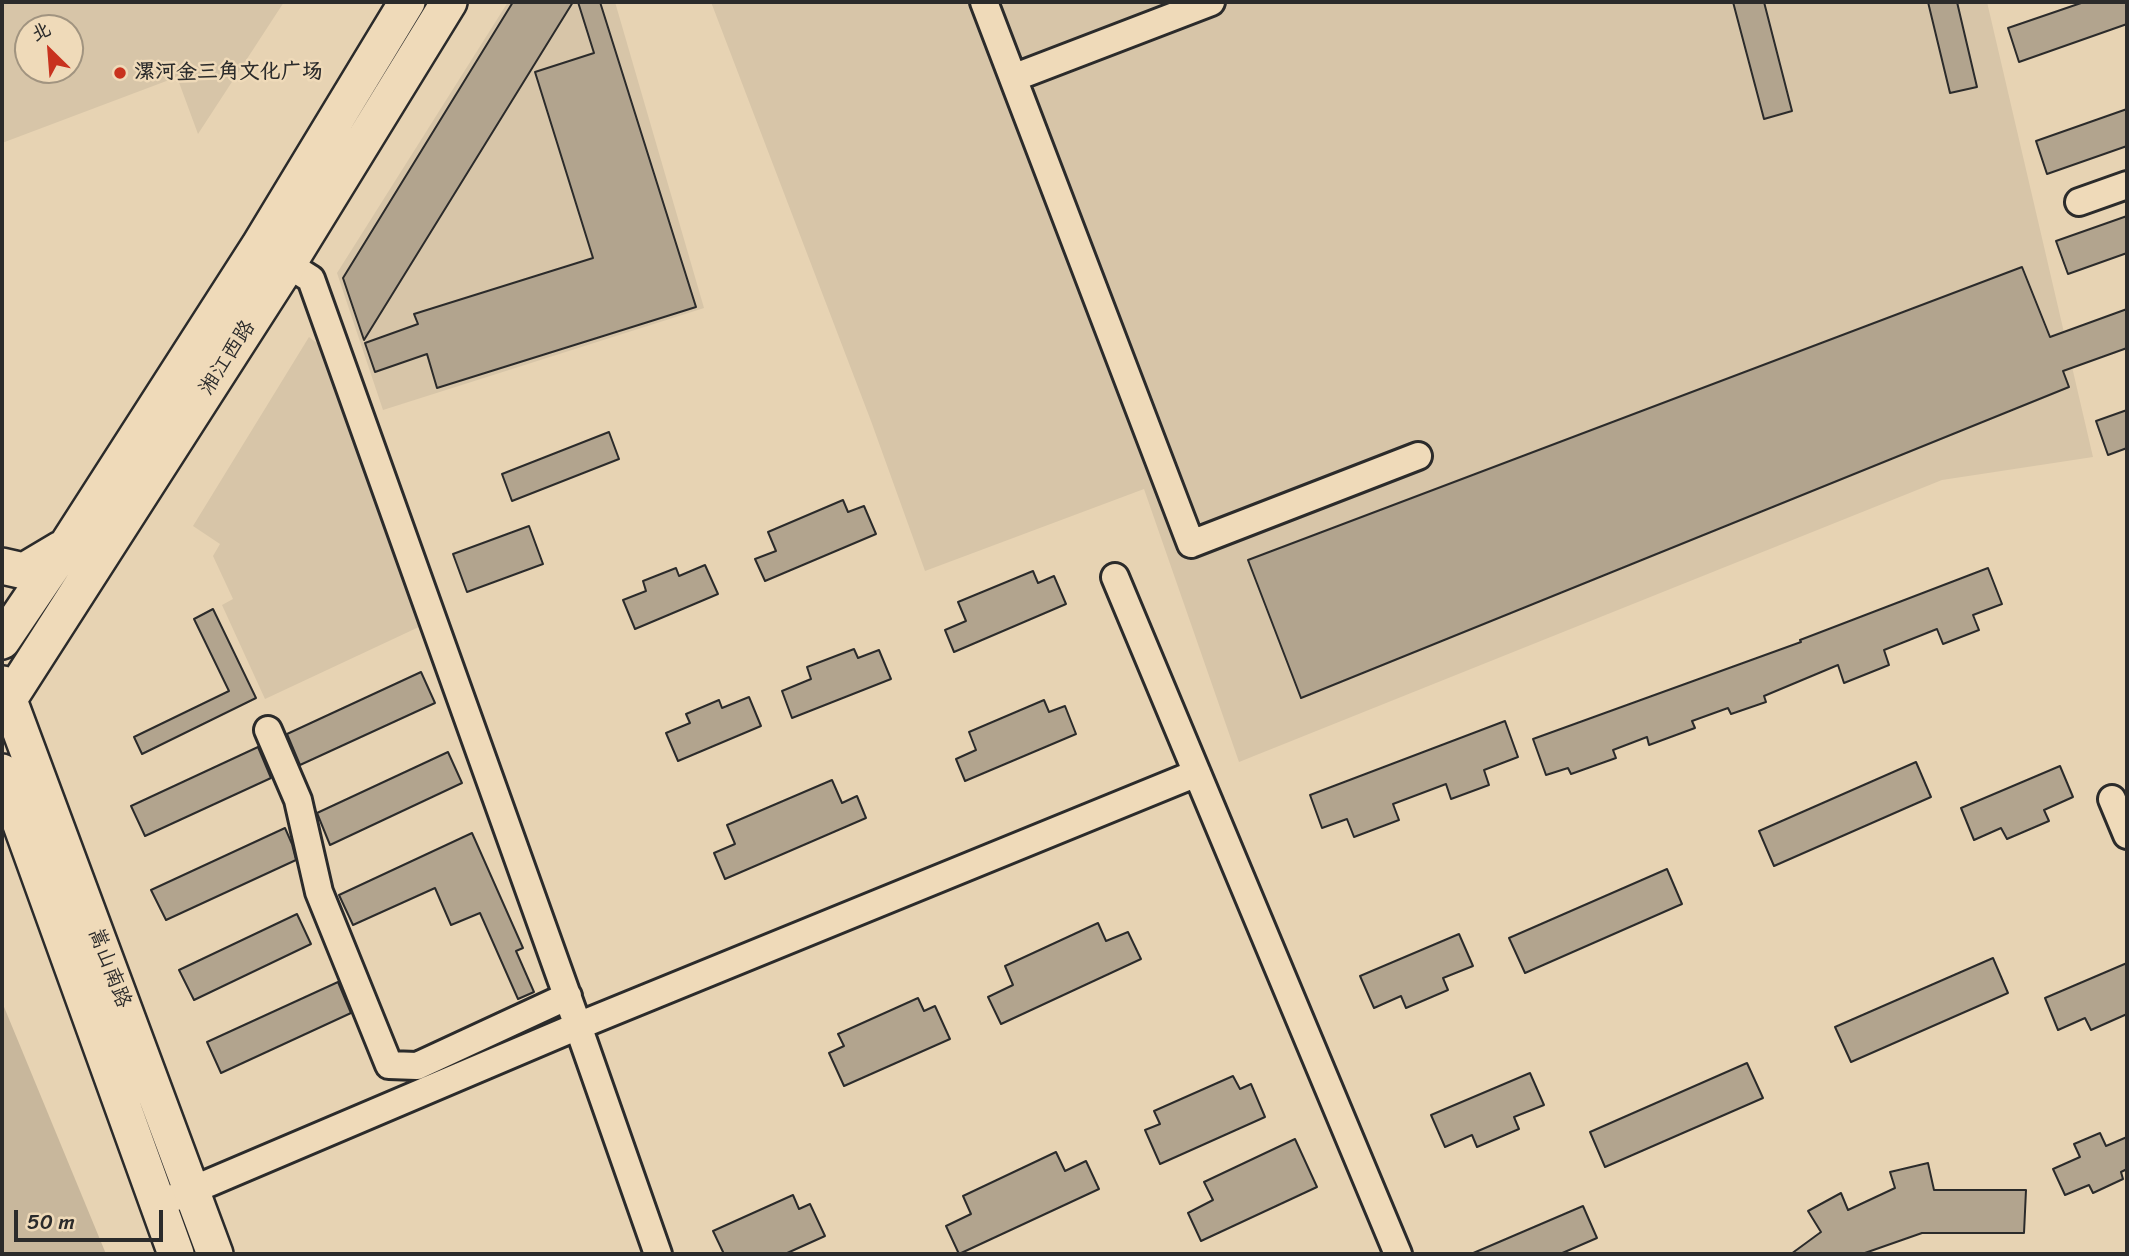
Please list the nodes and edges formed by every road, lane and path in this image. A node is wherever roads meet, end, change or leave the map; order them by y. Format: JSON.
{"nodes":[{"id":1,"x":407,"y":2,"type":"edge"},
{"id":2,"x":449,"y":2,"type":"edge"},
{"id":3,"x":984,"y":2,"type":"edge"},
{"id":4,"x":1211,"y":2,"type":"edge"},
{"id":5,"x":1013,"y":78,"type":"junction"},
{"id":6,"x":2127,"y":185,"type":"edge"},
{"id":7,"x":2080,"y":202,"type":"dead end"},
{"id":8,"x":259,"y":246,"type":"junction"},
{"id":9,"x":288,"y":264,"type":"junction"},
{"id":10,"x":1418,"y":457,"type":"dead end"},
{"id":11,"x":67,"y":545,"type":"junction"},
{"id":12,"x":2,"y":566,"type":"edge"},
{"id":13,"x":1115,"y":578,"type":"dead end"},
{"id":14,"x":2,"y":641,"type":"edge"},
{"id":15,"x":4,"y":697,"type":"edge"},
{"id":16,"x":268,"y":730,"type":"dead end"},
{"id":17,"x":2,"y":772,"type":"edge"},
{"id":18,"x":1197,"y":773,"type":"junction"},
{"id":19,"x":2112,"y":799,"type":"dead end"},
{"id":20,"x":2127,"y":835,"type":"edge"},
{"id":21,"x":2,"y":853,"type":"edge"},
{"id":22,"x":48,"y":906,"type":"junction"},
{"id":23,"x":568,"y":996,"type":"junction"},
{"id":24,"x":579,"y":1026,"type":"junction"},
{"id":25,"x":192,"y":1191,"type":"junction"},
{"id":26,"x":158,"y":1205,"type":"junction"},
{"id":27,"x":176,"y":1254,"type":"edge"},
{"id":28,"x":215,"y":1254,"type":"edge"},
{"id":29,"x":658,"y":1254,"type":"edge"},
{"id":30,"x":1398,"y":1254,"type":"edge"}],
"edges":[{"from":1,"to":8,"type":"main road","name":"湘江西路"},
{"from":2,"to":9,"type":"main road","name":"湘江西路"},
{"from":3,"to":5,"type":"street"},
{"from":4,"to":5,"type":"street"},
{"from":5,"to":10,"type":"street"},
{"from":6,"to":7,"type":"street"},
{"from":8,"to":9,"type":"street"},
{"from":8,"to":11,"type":"main road","name":"湘江西路"},
{"from":9,"to":15,"type":"main road","name":"湘江西路"},
{"from":9,"to":23,"type":"street"},
{"from":11,"to":12,"type":"main road"},
{"from":11,"to":14,"type":"main road","name":"湘江西路"},
{"from":13,"to":18,"type":"street"},
{"from":15,"to":25,"type":"main road","name":"嵩山南路"},
{"from":16,"to":23,"type":"street"},
{"from":17,"to":22,"type":"main road","name":"嵩山南路"},
{"from":18,"to":24,"type":"street"},
{"from":18,"to":30,"type":"street"},
{"from":19,"to":20,"type":"street"},
{"from":21,"to":22,"type":"main road"},
{"from":22,"to":26,"type":"main road","name":"嵩山南路"},
{"from":23,"to":24,"type":"street"},
{"from":24,"to":25,"type":"street"},
{"from":24,"to":29,"type":"street"},
{"from":25,"to":26,"type":"street"},
{"from":25,"to":28,"type":"main road","name":"嵩山南路"},
{"from":26,"to":27,"type":"main road","name":"嵩山南路"}]}
